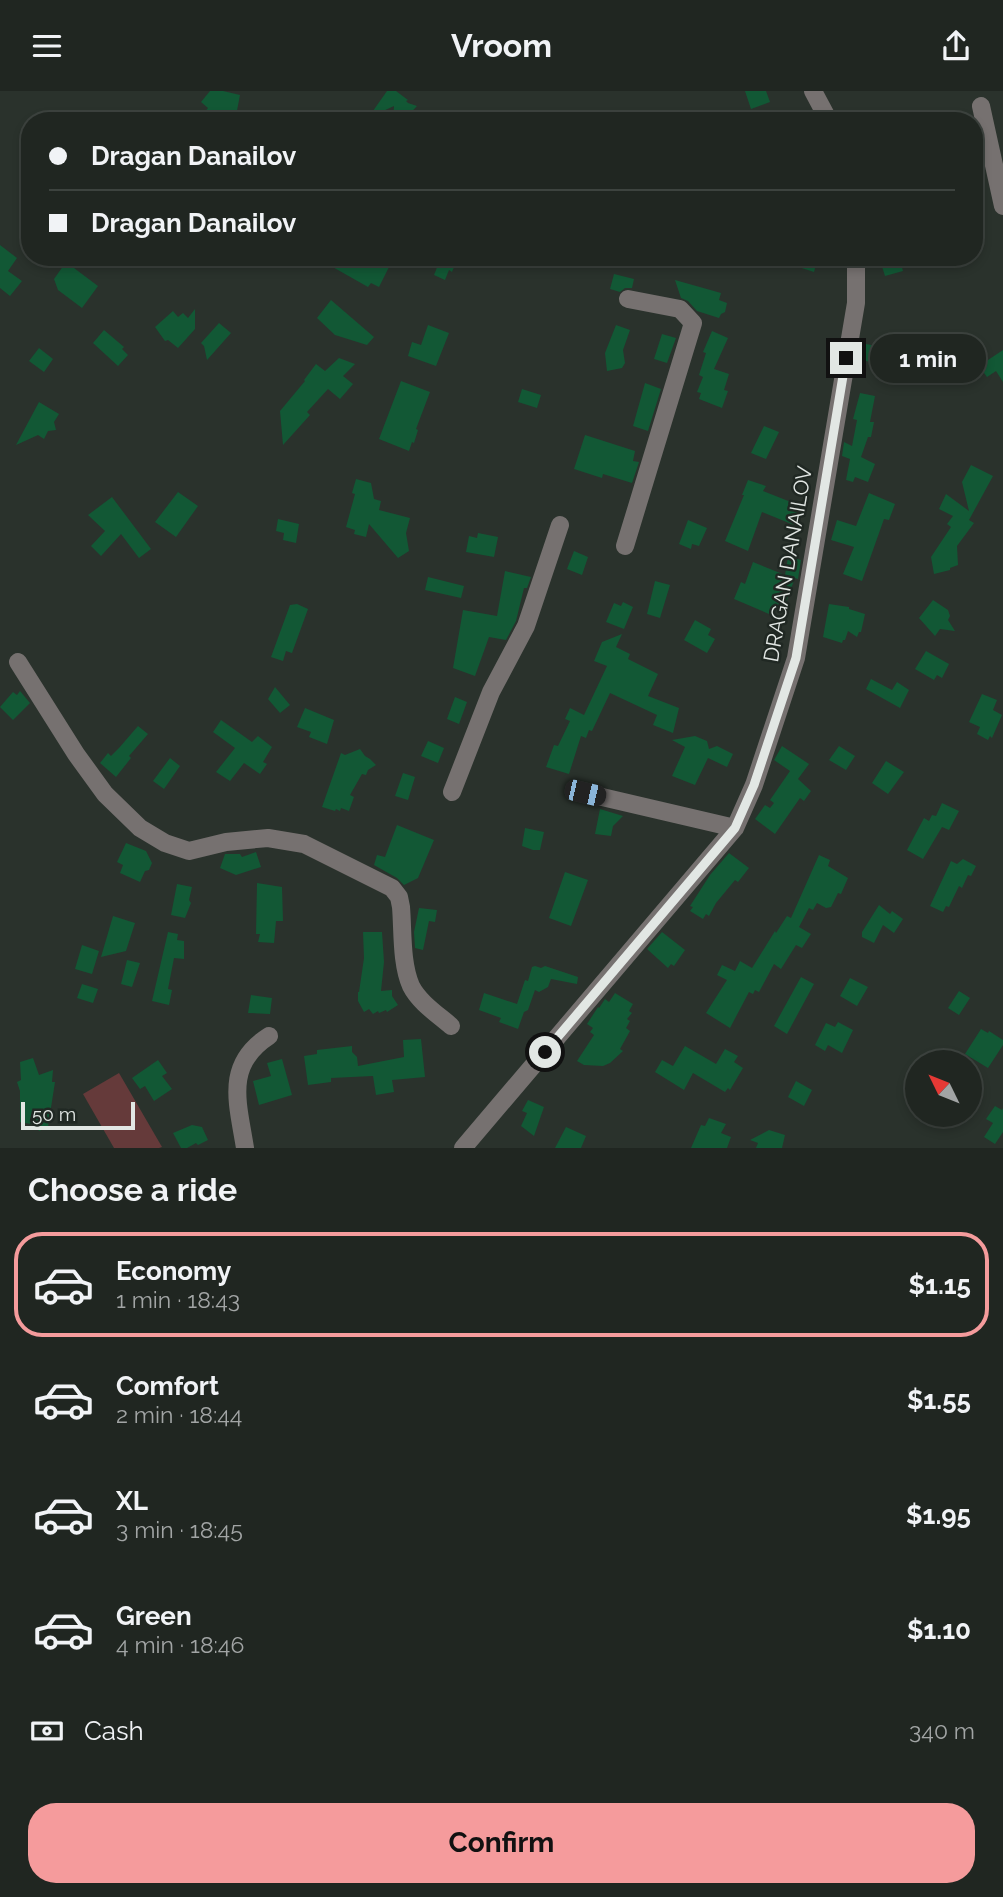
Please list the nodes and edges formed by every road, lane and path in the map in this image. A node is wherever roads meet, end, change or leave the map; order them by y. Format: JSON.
{"nodes":[{"id":1,"x":813,"y":91,"type":"edge"},
{"id":2,"x":981,"y":106,"type":"dead end"},
{"id":3,"x":824,"y":112,"type":"edge"},
{"id":4,"x":982,"y":112,"type":"edge"},
{"id":5,"x":983,"y":115,"type":"edge"},
{"id":6,"x":1003,"y":206,"type":"edge"},
{"id":7,"x":856,"y":266,"type":"edge"},
{"id":8,"x":628,"y":299,"type":"dead end"},
{"id":9,"x":560,"y":525,"type":"dead end"},
{"id":10,"x":625,"y":546,"type":"dead end"},
{"id":11,"x":18,"y":662,"type":"dead end"},
{"id":12,"x":452,"y":792,"type":"dead end"},
{"id":13,"x":585,"y":793,"type":"dead end"},
{"id":14,"x":735,"y":828,"type":"junction"},
{"id":15,"x":451,"y":1026,"type":"dead end"},
{"id":16,"x":270,"y":1036,"type":"dead end"},
{"id":17,"x":245,"y":1148,"type":"edge"},
{"id":18,"x":463,"y":1148,"type":"edge"}],
"edges":[{"from":1,"to":3,"type":"street"},
{"from":2,"to":4,"type":"street"},
{"from":5,"to":6,"type":"street"},
{"from":7,"to":14,"type":"street","name":"DRAGAN DANAILOV"},
{"from":8,"to":10,"type":"street"},
{"from":9,"to":12,"type":"street"},
{"from":11,"to":15,"type":"street"},
{"from":13,"to":14,"type":"street"},
{"from":14,"to":18,"type":"street","name":"DRAGAN DANAILOV"},
{"from":16,"to":17,"type":"street"}]}
